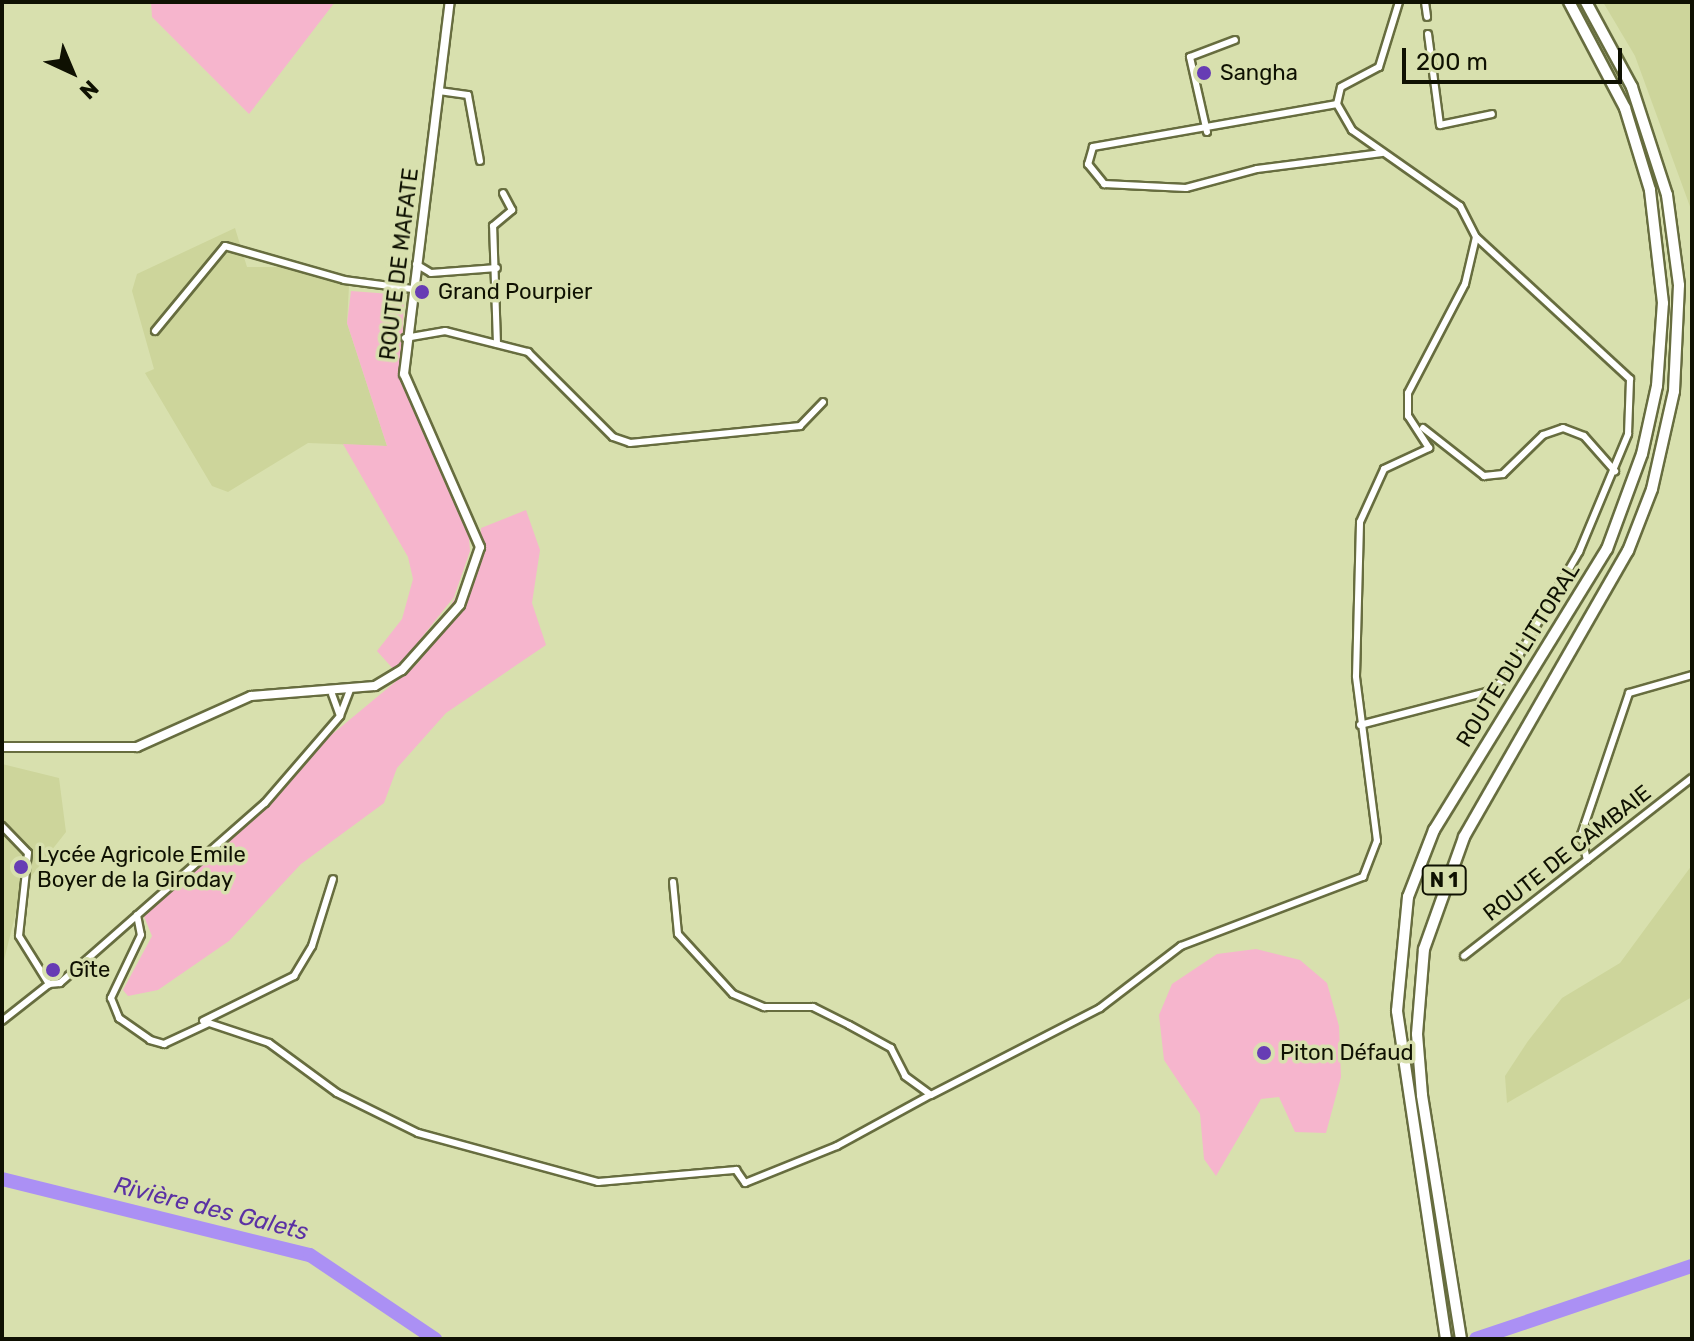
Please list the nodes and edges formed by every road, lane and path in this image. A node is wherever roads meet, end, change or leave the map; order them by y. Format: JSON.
{"nodes":[{"id":1,"x":450,"y":2,"type":"edge"},
{"id":2,"x":1399,"y":2,"type":"edge"},
{"id":3,"x":1425,"y":2,"type":"edge"},
{"id":4,"x":1569,"y":2,"type":"edge"},
{"id":5,"x":1586,"y":2,"type":"edge"},
{"id":6,"x":1427,"y":17,"type":"dead end"},
{"id":7,"x":1428,"y":34,"type":"dead end"},
{"id":8,"x":1235,"y":40,"type":"dead end"},
{"id":9,"x":439,"y":91,"type":"junction"},
{"id":10,"x":1337,"y":104,"type":"junction"},
{"id":11,"x":1492,"y":114,"type":"dead end"},
{"id":12,"x":1207,"y":132,"type":"junction"},
{"id":13,"x":1382,"y":153,"type":"junction"},
{"id":14,"x":480,"y":161,"type":"dead end"},
{"id":15,"x":503,"y":193,"type":"dead end"},
{"id":16,"x":1476,"y":237,"type":"junction"},
{"id":17,"x":415,"y":263,"type":"junction"},
{"id":18,"x":497,"y":268,"type":"junction"},
{"id":19,"x":412,"y":289,"type":"junction"},
{"id":20,"x":155,"y":331,"type":"dead end"},
{"id":21,"x":405,"y":338,"type":"junction"},
{"id":22,"x":497,"y":344,"type":"junction"},
{"id":23,"x":823,"y":402,"type":"dead end"},
{"id":24,"x":1408,"y":416,"type":"junction"},
{"id":25,"x":1615,"y":471,"type":"junction"},
{"id":26,"x":1692,"y":675,"type":"edge"},
{"id":27,"x":349,"y":692,"type":"junction"},
{"id":28,"x":332,"y":694,"type":"junction"},
{"id":29,"x":340,"y":716,"type":"junction"},
{"id":30,"x":1360,"y":725,"type":"junction"},
{"id":31,"x":2,"y":747,"type":"edge"},
{"id":32,"x":1692,"y":778,"type":"edge"},
{"id":33,"x":2,"y":826,"type":"edge"},
{"id":34,"x":1587,"y":860,"type":"junction"},
{"id":35,"x":333,"y":879,"type":"dead end"},
{"id":36,"x":673,"y":882,"type":"dead end"},
{"id":37,"x":137,"y":915,"type":"junction"},
{"id":38,"x":1464,"y":956,"type":"dead end"},
{"id":39,"x":49,"y":984,"type":"junction"},
{"id":40,"x":2,"y":1021,"type":"edge"},
{"id":41,"x":199,"y":1023,"type":"junction"},
{"id":42,"x":931,"y":1095,"type":"junction"},
{"id":43,"x":1446,"y":1339,"type":"edge"},
{"id":44,"x":1461,"y":1339,"type":"edge"}],
"edges":[{"from":1,"to":9,"type":"main road","name":"ROUTE DE MAFATE"},
{"from":2,"to":10,"type":"street"},
{"from":3,"to":6,"type":"street"},
{"from":4,"to":43,"type":"highway","name":"ROUTE DU LITTORAL","number":"N 1"},
{"from":5,"to":44,"type":"highway","name":"ROUTE DU LITTORAL","number":"N 1"},
{"from":7,"to":11,"type":"street"},
{"from":8,"to":12,"type":"street"},
{"from":9,"to":14,"type":"street"},
{"from":9,"to":17,"type":"main road","name":"ROUTE DE MAFATE"},
{"from":10,"to":12,"type":"street"},
{"from":10,"to":13,"type":"street"},
{"from":12,"to":13,"type":"street"},
{"from":13,"to":16,"type":"street"},
{"from":15,"to":18,"type":"street"},
{"from":16,"to":24,"type":"street"},
{"from":16,"to":25,"type":"street"},
{"from":17,"to":18,"type":"street"},
{"from":17,"to":19,"type":"main road","name":"ROUTE DE MAFATE"},
{"from":18,"to":22,"type":"street"},
{"from":19,"to":20,"type":"street"},
{"from":19,"to":21,"type":"main road","name":"ROUTE DE MAFATE"},
{"from":21,"to":22,"type":"street"},
{"from":21,"to":27,"type":"main road","name":"ROUTE DE MAFATE"},
{"from":22,"to":23,"type":"street"},
{"from":24,"to":25,"type":"street"},
{"from":24,"to":30,"type":"street"},
{"from":25,"to":30,"type":"street"},
{"from":26,"to":34,"type":"street"},
{"from":27,"to":28,"type":"main road","name":"ROUTE DE MAFATE"},
{"from":27,"to":29,"type":"street"},
{"from":28,"to":29,"type":"street"},
{"from":28,"to":31,"type":"main road","name":"ROUTE DE MAFATE"},
{"from":29,"to":37,"type":"street"},
{"from":30,"to":42,"type":"street"},
{"from":32,"to":34,"type":"street","name":"ROUTE DE CAMBAIE"},
{"from":33,"to":39,"type":"street"},
{"from":34,"to":38,"type":"street","name":"ROUTE DE CAMBAIE"},
{"from":35,"to":41,"type":"street"},
{"from":36,"to":42,"type":"street"},
{"from":37,"to":39,"type":"street"},
{"from":37,"to":41,"type":"street"},
{"from":39,"to":40,"type":"street"},
{"from":41,"to":42,"type":"street"}]}
